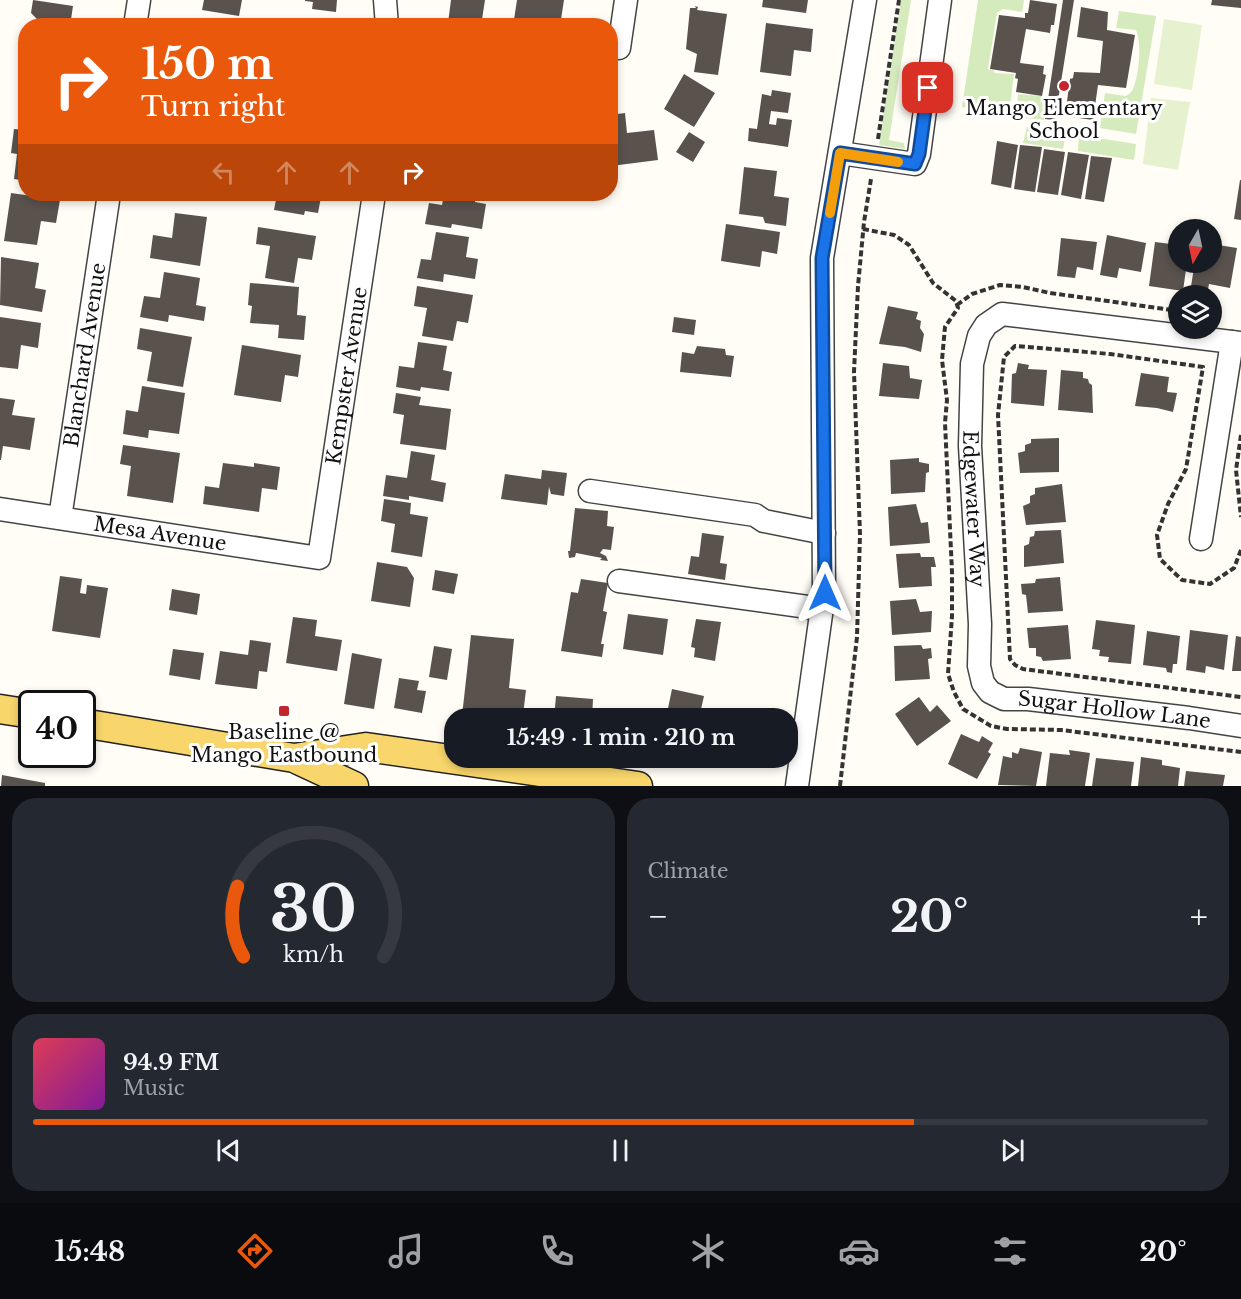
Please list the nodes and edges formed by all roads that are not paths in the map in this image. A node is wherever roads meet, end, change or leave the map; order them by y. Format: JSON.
{"nodes":[{"id":1,"x":139,"y":0,"type":"edge"},
{"id":2,"x":386,"y":0,"type":"edge"},
{"id":3,"x":626,"y":0,"type":"edge"},
{"id":4,"x":865,"y":0,"type":"edge"},
{"id":5,"x":940,"y":0,"type":"edge"},
{"id":6,"x":136,"y":18,"type":"edge"},
{"id":7,"x":387,"y":18,"type":"edge"},
{"id":8,"x":619,"y":48,"type":"dead end"},
{"id":9,"x":840,"y":153,"type":"junction"},
{"id":10,"x":109,"y":201,"type":"edge"},
{"id":11,"x":373,"y":201,"type":"edge"},
{"id":12,"x":1237,"y":342,"type":"edge"},
{"id":13,"x":590,"y":490,"type":"dead end"},
{"id":14,"x":0,"y":508,"type":"edge"},
{"id":15,"x":60,"y":518,"type":"junction"},
{"id":16,"x":824,"y":532,"type":"junction"},
{"id":17,"x":1201,"y":539,"type":"dead end"},
{"id":18,"x":319,"y":558,"type":"joint"},
{"id":19,"x":619,"y":580,"type":"dead end"},
{"id":20,"x":822,"y":609,"type":"junction"},
{"id":21,"x":990,"y":692,"type":"joint"},
{"id":22,"x":0,"y":709,"type":"edge"},
{"id":23,"x":18,"y":712,"type":"edge"},
{"id":24,"x":96,"y":725,"type":"edge"},
{"id":25,"x":1241,"y":726,"type":"edge"},
{"id":26,"x":294,"y":758,"type":"junction"},
{"id":27,"x":354,"y":786,"type":"edge"},
{"id":28,"x":638,"y":786,"type":"edge"},
{"id":29,"x":797,"y":786,"type":"edge"}],
"edges":[{"from":1,"to":6,"type":"street"},
{"from":2,"to":7,"type":"street"},
{"from":3,"to":8,"type":"street"},
{"from":4,"to":9,"type":"street"},
{"from":5,"to":9,"type":"street"},
{"from":9,"to":16,"type":"street"},
{"from":10,"to":15,"type":"street","name":"Blanchard Avenue"},
{"from":11,"to":18,"type":"street","name":"Kempster Avenue"},
{"from":12,"to":17,"type":"street"},
{"from":12,"to":21,"type":"street","name":"Edgewater Way"},
{"from":13,"to":16,"type":"street"},
{"from":14,"to":15,"type":"street","name":"Mesa Avenue"},
{"from":15,"to":18,"type":"street","name":"Mesa Avenue"},
{"from":16,"to":20,"type":"street"},
{"from":19,"to":20,"type":"street"},
{"from":20,"to":29,"type":"street"},
{"from":21,"to":25,"type":"street","name":"Sugar Hollow Lane"},
{"from":22,"to":23,"type":"main road"},
{"from":24,"to":26,"type":"main road"},
{"from":26,"to":27,"type":"main road"},
{"from":26,"to":28,"type":"main road"}]}
